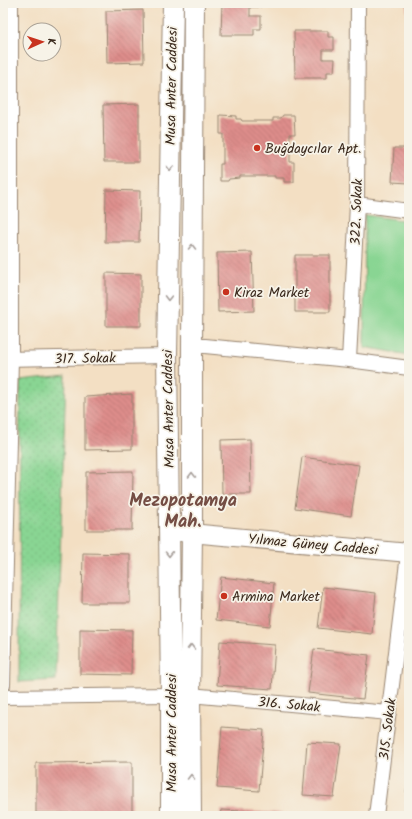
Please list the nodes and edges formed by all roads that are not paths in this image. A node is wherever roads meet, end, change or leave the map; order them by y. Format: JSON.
{"nodes":[{"id":1,"x":11,"y":3,"type":"edge"},
{"id":2,"x":173,"y":3,"type":"edge"},
{"id":3,"x":194,"y":3,"type":"edge"},
{"id":4,"x":358,"y":3,"type":"edge"},
{"id":5,"x":357,"y":204,"type":"junction"},
{"id":6,"x":409,"y":211,"type":"edge"},
{"id":7,"x":192,"y":346,"type":"junction"},
{"id":8,"x":167,"y":356,"type":"junction"},
{"id":9,"x":7,"y":359,"type":"edge"},
{"id":10,"x":349,"y":360,"type":"junction"},
{"id":11,"x":409,"y":368,"type":"edge"},
{"id":12,"x":169,"y":531,"type":"junction"},
{"id":13,"x":192,"y":533,"type":"junction"},
{"id":14,"x":409,"y":551,"type":"edge"},
{"id":15,"x":4,"y":590,"type":"edge"},
{"id":16,"x":3,"y":685,"type":"edge"},
{"id":17,"x":181,"y":695,"type":"junction"},
{"id":18,"x":3,"y":697,"type":"edge"},
{"id":19,"x":388,"y":713,"type":"junction"},
{"id":20,"x":170,"y":816,"type":"edge"},
{"id":21,"x":191,"y":816,"type":"edge"},
{"id":22,"x":376,"y":816,"type":"edge"}],
"edges":[{"from":1,"to":9,"type":"street"},
{"from":2,"to":8,"type":"main road","name":"Musa Anter Caddesi","one_way":true},
{"from":7,"to":3,"type":"main road","name":"Musa Anter Caddesi","one_way":true},
{"from":4,"to":5,"type":"street","name":"322. Sokak"},
{"from":5,"to":6,"type":"street"},
{"from":5,"to":10,"type":"street","name":"322. Sokak"},
{"from":7,"to":10,"type":"street"},
{"from":13,"to":7,"type":"main road","name":"Musa Anter Caddesi","one_way":true},
{"from":8,"to":9,"type":"street","name":"317. Sokak"},
{"from":8,"to":12,"type":"main road","name":"Musa Anter Caddesi"},
{"from":9,"to":15,"type":"street"},
{"from":10,"to":11,"type":"street"},
{"from":12,"to":13,"type":"street","name":"Yılmaz Güney Caddesi"},
{"from":12,"to":17,"type":"main road","name":"Musa Anter Caddesi","one_way":true},
{"from":13,"to":14,"type":"street","name":"Yılmaz Güney Caddesi"},
{"from":17,"to":13,"type":"main road","name":"Musa Anter Caddesi","one_way":true},
{"from":14,"to":19,"type":"street","name":"315. Sokak"},
{"from":15,"to":16,"type":"street"},
{"from":17,"to":18,"type":"street","name":"316. Sokak"},
{"from":17,"to":19,"type":"street","name":"316. Sokak"},
{"from":17,"to":20,"type":"main road","name":"Musa Anter Caddesi"},
{"from":21,"to":17,"type":"main road","name":"Musa Anter Caddesi","one_way":true},
{"from":19,"to":22,"type":"street","name":"315. Sokak"}]}
